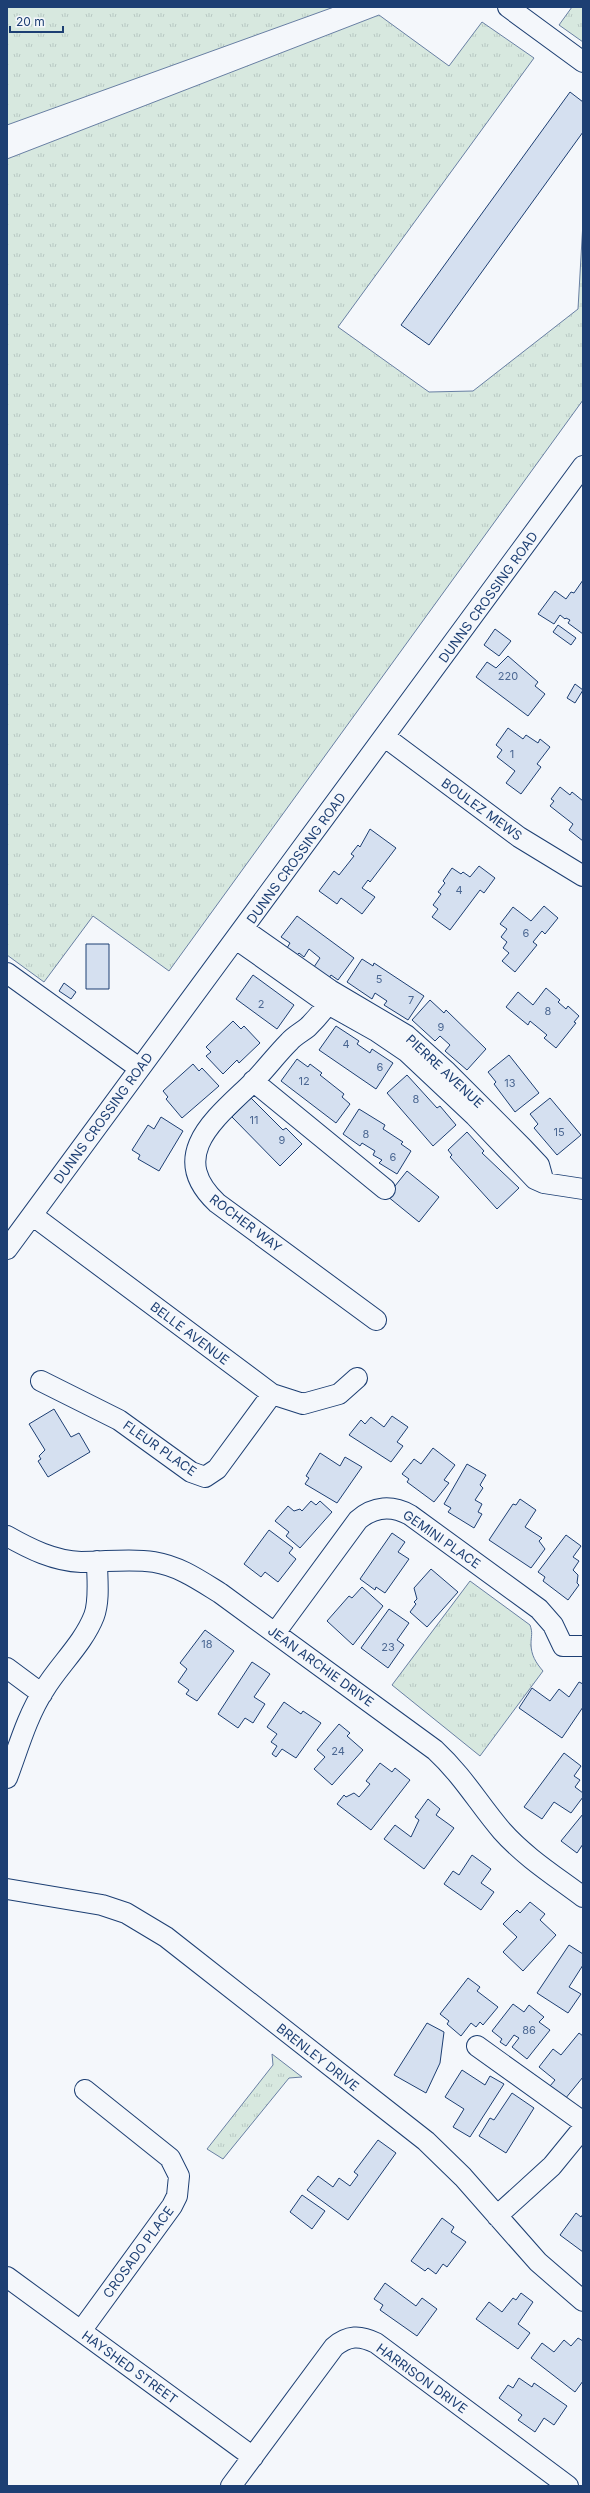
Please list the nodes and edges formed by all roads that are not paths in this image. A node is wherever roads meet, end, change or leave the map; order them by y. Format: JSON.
{"nodes":[{"id":1,"x":508,"y":7,"type":"edge"},
{"id":2,"x":583,"y":62,"type":"edge"},
{"id":3,"x":583,"y":466,"type":"edge"},
{"id":4,"x":385,"y":737,"type":"junction"},
{"id":5,"x":583,"y":876,"type":"edge"},
{"id":6,"x":240,"y":934,"type":"junction"},
{"id":7,"x":7,"y":973,"type":"edge"},
{"id":8,"x":332,"y":999,"type":"junction"},
{"id":9,"x":139,"y":1068,"type":"junction"},
{"id":10,"x":253,"y":1081,"type":"junction"},
{"id":11,"x":385,"y":1189,"type":"dead end"},
{"id":12,"x":583,"y":1189,"type":"edge"},
{"id":13,"x":32,"y":1215,"type":"junction"},
{"id":14,"x":7,"y":1249,"type":"edge"},
{"id":15,"x":376,"y":1320,"type":"dead end"},
{"id":16,"x":357,"y":1378,"type":"dead end"},
{"id":17,"x":41,"y":1381,"type":"dead end"},
{"id":18,"x":272,"y":1394,"type":"junction"},
{"id":19,"x":7,"y":1536,"type":"edge"},
{"id":20,"x":97,"y":1561,"type":"junction"},
{"id":21,"x":275,"y":1633,"type":"junction"},
{"id":22,"x":583,"y":1646,"type":"edge"},
{"id":23,"x":7,"y":1668,"type":"edge"},
{"id":24,"x":42,"y":1694,"type":"junction"},
{"id":25,"x":7,"y":1778,"type":"edge"},
{"id":26,"x":7,"y":1889,"type":"edge"},
{"id":27,"x":583,"y":1897,"type":"edge"},
{"id":28,"x":477,"y":2046,"type":"dead end"},
{"id":29,"x":85,"y":2090,"type":"dead end"},
{"id":30,"x":583,"y":2122,"type":"edge"},
{"id":31,"x":583,"y":2128,"type":"edge"},
{"id":32,"x":498,"y":2216,"type":"junction"},
{"id":33,"x":7,"y":2277,"type":"edge"},
{"id":34,"x":583,"y":2301,"type":"edge"},
{"id":35,"x":81,"y":2331,"type":"junction"},
{"id":36,"x":253,"y":2457,"type":"junction"},
{"id":37,"x":231,"y":2486,"type":"edge"},
{"id":38,"x":568,"y":2486,"type":"edge"}],
"edges":[{"from":1,"to":2,"type":"street"},
{"from":3,"to":4,"type":"street","name":"DUNNS CROSSING ROAD"},
{"from":4,"to":5,"type":"street","name":"BOULEZ MEWS"},
{"from":4,"to":6,"type":"street","name":"DUNNS CROSSING ROAD"},
{"from":6,"to":8,"type":"street","name":"PIERRE AVENUE"},
{"from":6,"to":9,"type":"street","name":"DUNNS CROSSING ROAD"},
{"from":7,"to":9,"type":"street"},
{"from":8,"to":10,"type":"street","name":"ROCHER WAY"},
{"from":8,"to":12,"type":"street","name":"PIERRE AVENUE"},
{"from":9,"to":13,"type":"street","name":"DUNNS CROSSING ROAD"},
{"from":10,"to":11,"type":"street"},
{"from":10,"to":15,"type":"street","name":"ROCHER WAY"},
{"from":13,"to":14,"type":"street","name":"DUNNS CROSSING ROAD"},
{"from":13,"to":18,"type":"street","name":"BELLE AVENUE"},
{"from":16,"to":18,"type":"street","name":"BELLE AVENUE"},
{"from":17,"to":18,"type":"street","name":"FLEUR PLACE"},
{"from":19,"to":20,"type":"street","name":"JEAN ARCHIE DRIVE"},
{"from":20,"to":21,"type":"street","name":"JEAN ARCHIE DRIVE"},
{"from":20,"to":24,"type":"street"},
{"from":21,"to":22,"type":"street","name":"GEMINI PLACE"},
{"from":21,"to":27,"type":"street","name":"JEAN ARCHIE DRIVE"},
{"from":23,"to":24,"type":"street"},
{"from":24,"to":25,"type":"street"},
{"from":26,"to":32,"type":"street","name":"BRENLEY DRIVE"},
{"from":28,"to":30,"type":"street"},
{"from":29,"to":35,"type":"street","name":"CROSADO PLACE"},
{"from":31,"to":32,"type":"street"},
{"from":32,"to":34,"type":"street","name":"BRENLEY DRIVE"},
{"from":33,"to":35,"type":"street","name":"HAYSHED STREET"},
{"from":35,"to":36,"type":"street","name":"HAYSHED STREET"},
{"from":36,"to":37,"type":"street","name":"HARRISON DRIVE"},
{"from":36,"to":38,"type":"street","name":"HARRISON DRIVE"}]}
